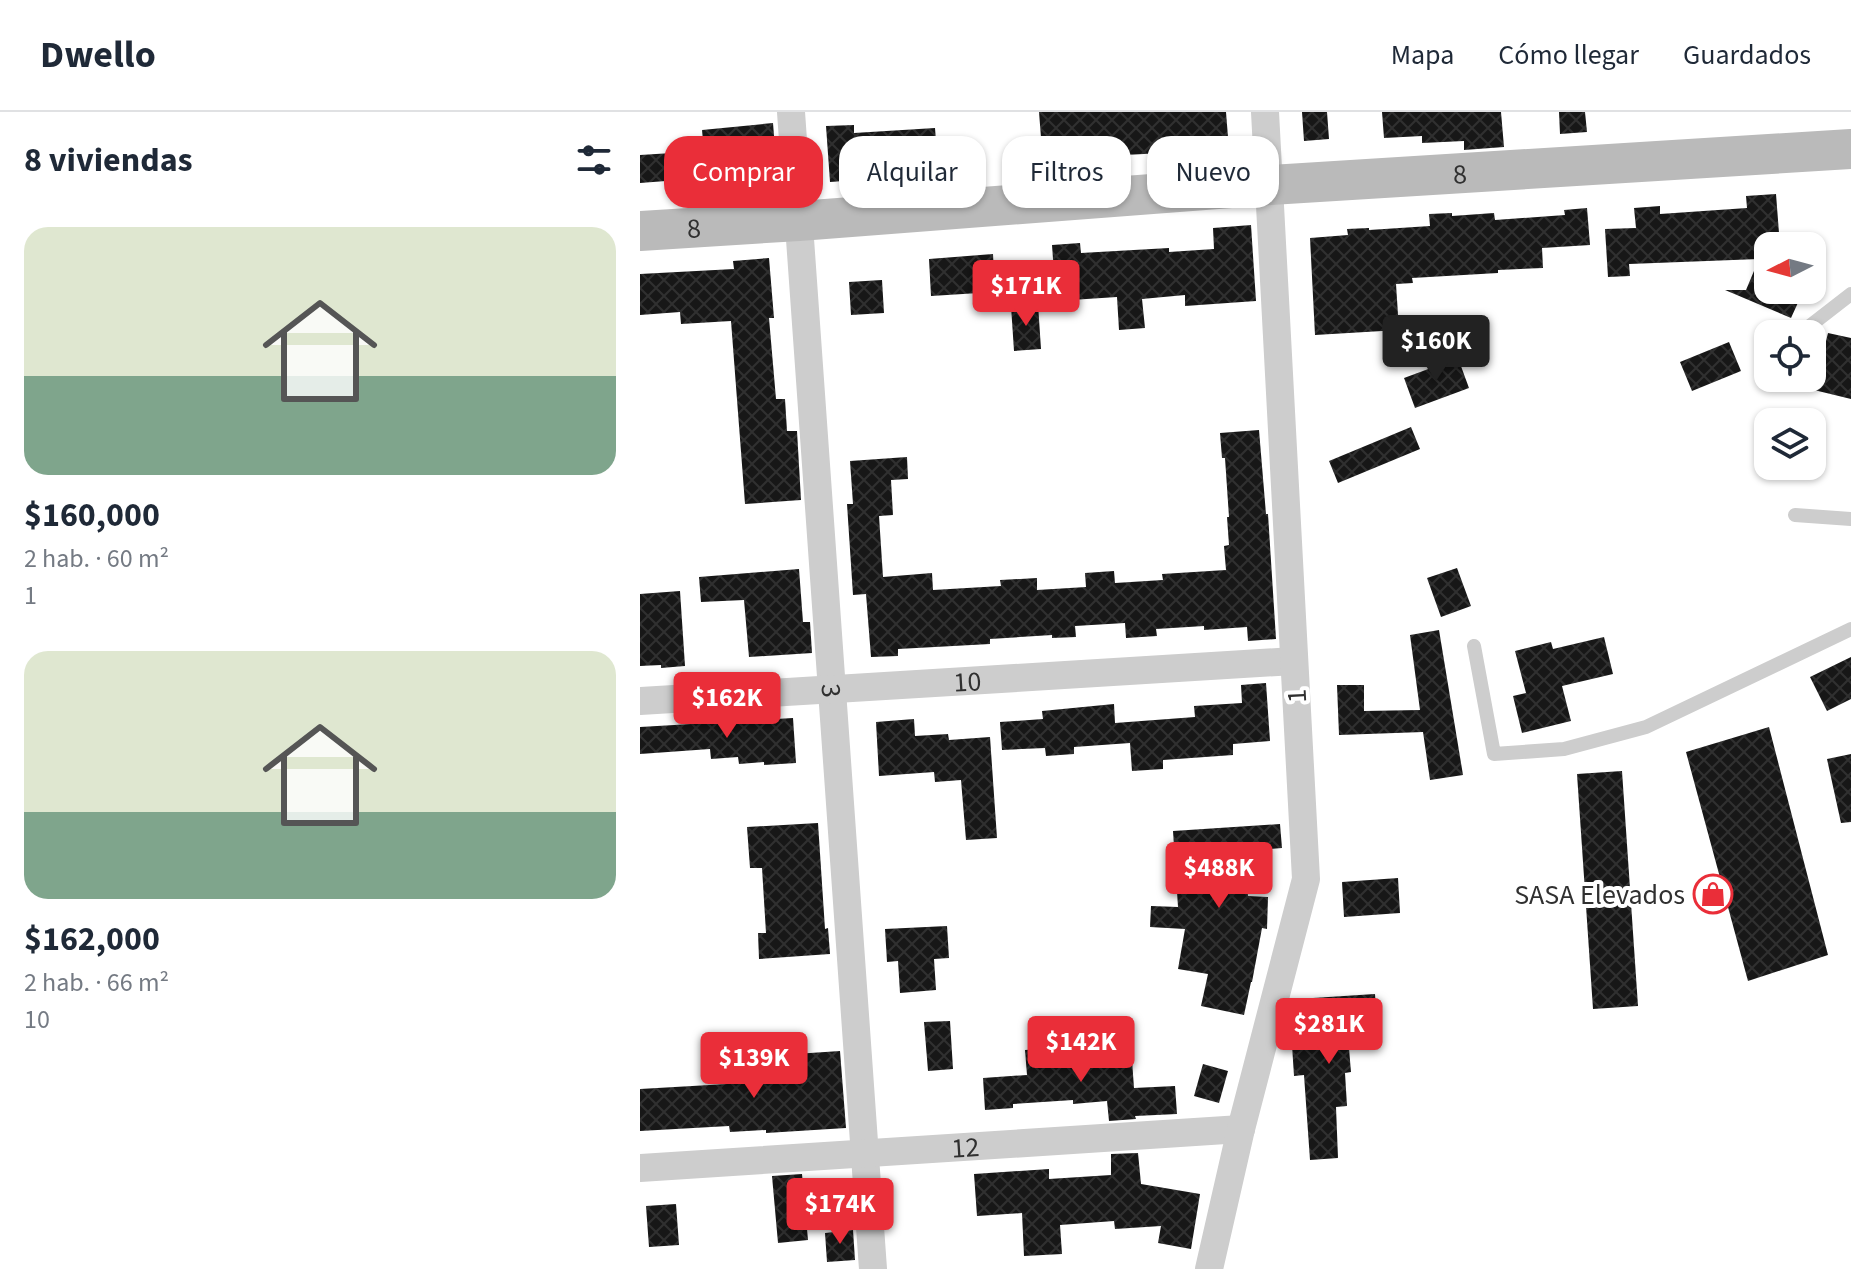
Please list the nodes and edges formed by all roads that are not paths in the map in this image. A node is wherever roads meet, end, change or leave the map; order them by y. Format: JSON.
{"nodes":[{"id":1,"x":791,"y":112,"type":"edge"},
{"id":2,"x":1265,"y":112,"type":"edge"},
{"id":3,"x":1267,"y":136,"type":"edge"},
{"id":4,"x":1851,"y":149,"type":"edge"},
{"id":5,"x":1279,"y":184,"type":"edge"},
{"id":6,"x":1147,"y":194,"type":"edge"},
{"id":7,"x":1271,"y":208,"type":"edge"},
{"id":8,"x":799,"y":221,"type":"junction"},
{"id":9,"x":640,"y":231,"type":"edge"},
{"id":10,"x":1851,"y":294,"type":"edge"},
{"id":11,"x":1817,"y":320,"type":"edge"},
{"id":12,"x":1795,"y":515,"type":"dead end"},
{"id":13,"x":1851,"y":519,"type":"edge"},
{"id":14,"x":1851,"y":629,"type":"edge"},
{"id":15,"x":1474,"y":646,"type":"dead end"},
{"id":16,"x":1294,"y":661,"type":"junction"},
{"id":17,"x":832,"y":689,"type":"junction"},
{"id":18,"x":640,"y":701,"type":"edge"},
{"id":19,"x":1241,"y":1129,"type":"junction"},
{"id":20,"x":864,"y":1154,"type":"junction"},
{"id":21,"x":640,"y":1168,"type":"edge"},
{"id":22,"x":873,"y":1269,"type":"edge"},
{"id":23,"x":1209,"y":1269,"type":"edge"}],
"edges":[{"from":1,"to":8,"type":"street","name":"3"},
{"from":2,"to":3,"type":"street","name":"1"},
{"from":4,"to":5,"type":"street","name":"8"},
{"from":6,"to":8,"type":"street","name":"8"},
{"from":7,"to":16,"type":"street","name":"1"},
{"from":8,"to":9,"type":"street","name":"8"},
{"from":8,"to":17,"type":"street","name":"3"},
{"from":10,"to":11,"type":"lane"},
{"from":12,"to":13,"type":"lane"},
{"from":14,"to":15,"type":"lane"},
{"from":16,"to":17,"type":"street","name":"10"},
{"from":16,"to":19,"type":"street","name":"1"},
{"from":17,"to":18,"type":"street","name":"10"},
{"from":17,"to":20,"type":"street","name":"3"},
{"from":19,"to":20,"type":"street","name":"12"},
{"from":19,"to":23,"type":"street","name":"1"},
{"from":20,"to":21,"type":"street","name":"12"},
{"from":20,"to":22,"type":"street","name":"3"}]}
